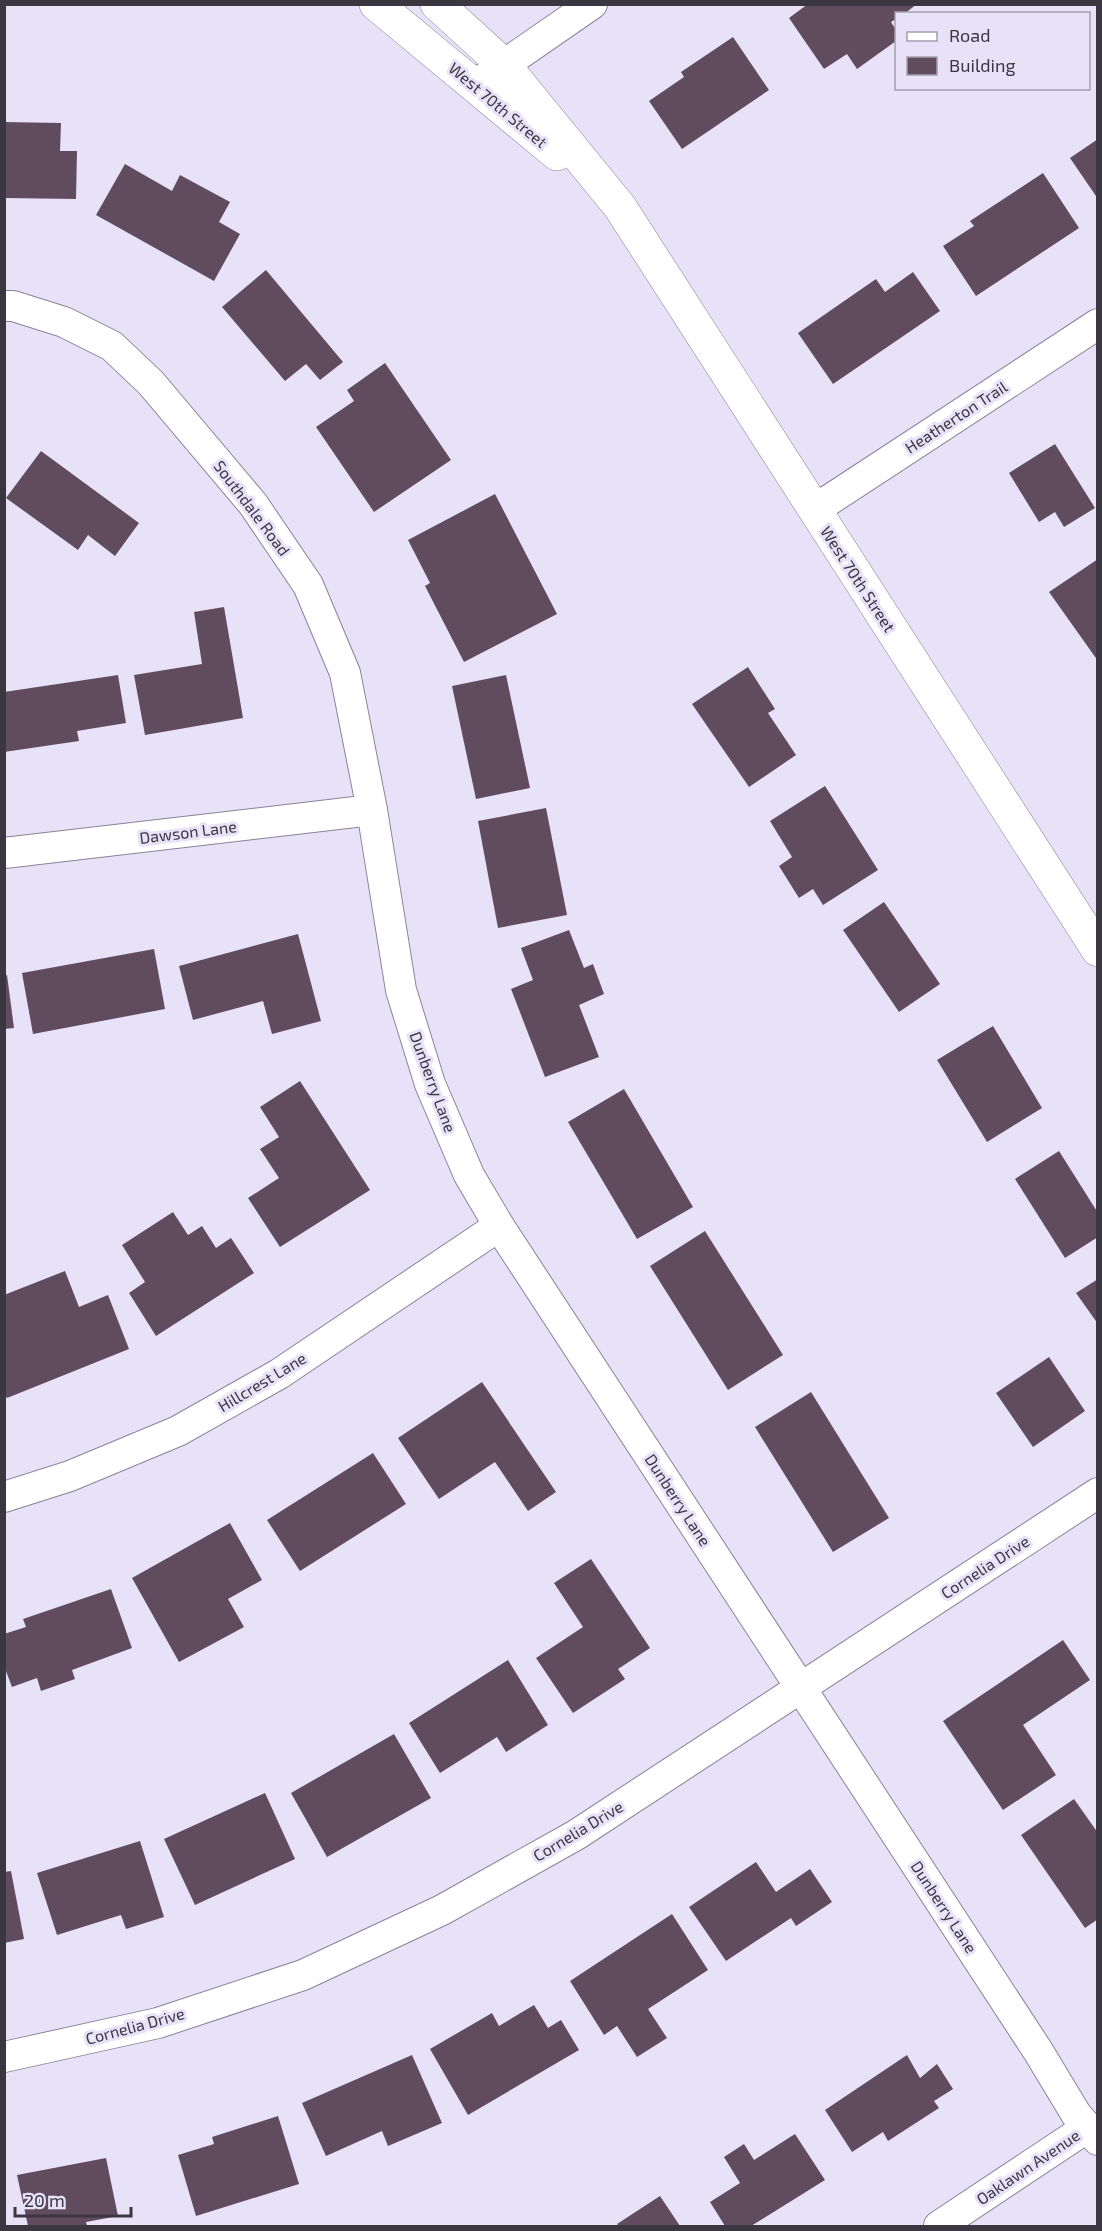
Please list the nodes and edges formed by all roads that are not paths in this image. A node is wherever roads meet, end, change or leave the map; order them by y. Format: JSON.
{"nodes":[{"id":1,"x":376,"y":4,"type":"edge"},
{"id":2,"x":436,"y":4,"type":"edge"},
{"id":3,"x":592,"y":4,"type":"edge"},
{"id":4,"x":504,"y":65,"type":"junction"},
{"id":5,"x":475,"y":84,"type":"junction"},
{"id":6,"x":620,"y":207,"type":"junction"},
{"id":7,"x":4,"y":306,"type":"edge"},
{"id":8,"x":1098,"y":324,"type":"edge"},
{"id":9,"x":814,"y":510,"type":"junction"},
{"id":10,"x":372,"y":810,"type":"junction"},
{"id":11,"x":4,"y":854,"type":"edge"},
{"id":12,"x":1098,"y":950,"type":"edge"},
{"id":13,"x":500,"y":1226,"type":"junction"},
{"id":14,"x":1098,"y":1493,"type":"edge"},
{"id":15,"x":4,"y":1497,"type":"edge"},
{"id":16,"x":801,"y":1688,"type":"junction"},
{"id":17,"x":4,"y":2057,"type":"edge"},
{"id":18,"x":1093,"y":2134,"type":"edge"},
{"id":19,"x":939,"y":2226,"type":"edge"}],
"edges":[{"from":1,"to":5,"type":"street","name":"West 70th Street"},
{"from":2,"to":4,"type":"street","name":"West 70th Street"},
{"from":3,"to":4,"type":"street"},
{"from":4,"to":5,"type":"street"},
{"from":4,"to":6,"type":"street","name":"West 70th Street"},
{"from":5,"to":6,"type":"street","name":"West 70th Street"},
{"from":6,"to":9,"type":"street","name":"West 70th Street"},
{"from":7,"to":10,"type":"street","name":"Southdale Road"},
{"from":8,"to":9,"type":"street","name":"Heatherton Trail"},
{"from":9,"to":12,"type":"street","name":"West 70th Street"},
{"from":10,"to":11,"type":"street","name":"Dawson Lane"},
{"from":10,"to":13,"type":"street","name":"Dunberry Lane"},
{"from":13,"to":15,"type":"street","name":"Hillcrest Lane"},
{"from":13,"to":16,"type":"street","name":"Dunberry Lane"},
{"from":14,"to":16,"type":"street","name":"Cornelia Drive"},
{"from":16,"to":17,"type":"street","name":"Cornelia Drive"},
{"from":16,"to":18,"type":"street","name":"Dunberry Lane"},
{"from":18,"to":19,"type":"street","name":"Oaklawn Avenue"}]}
